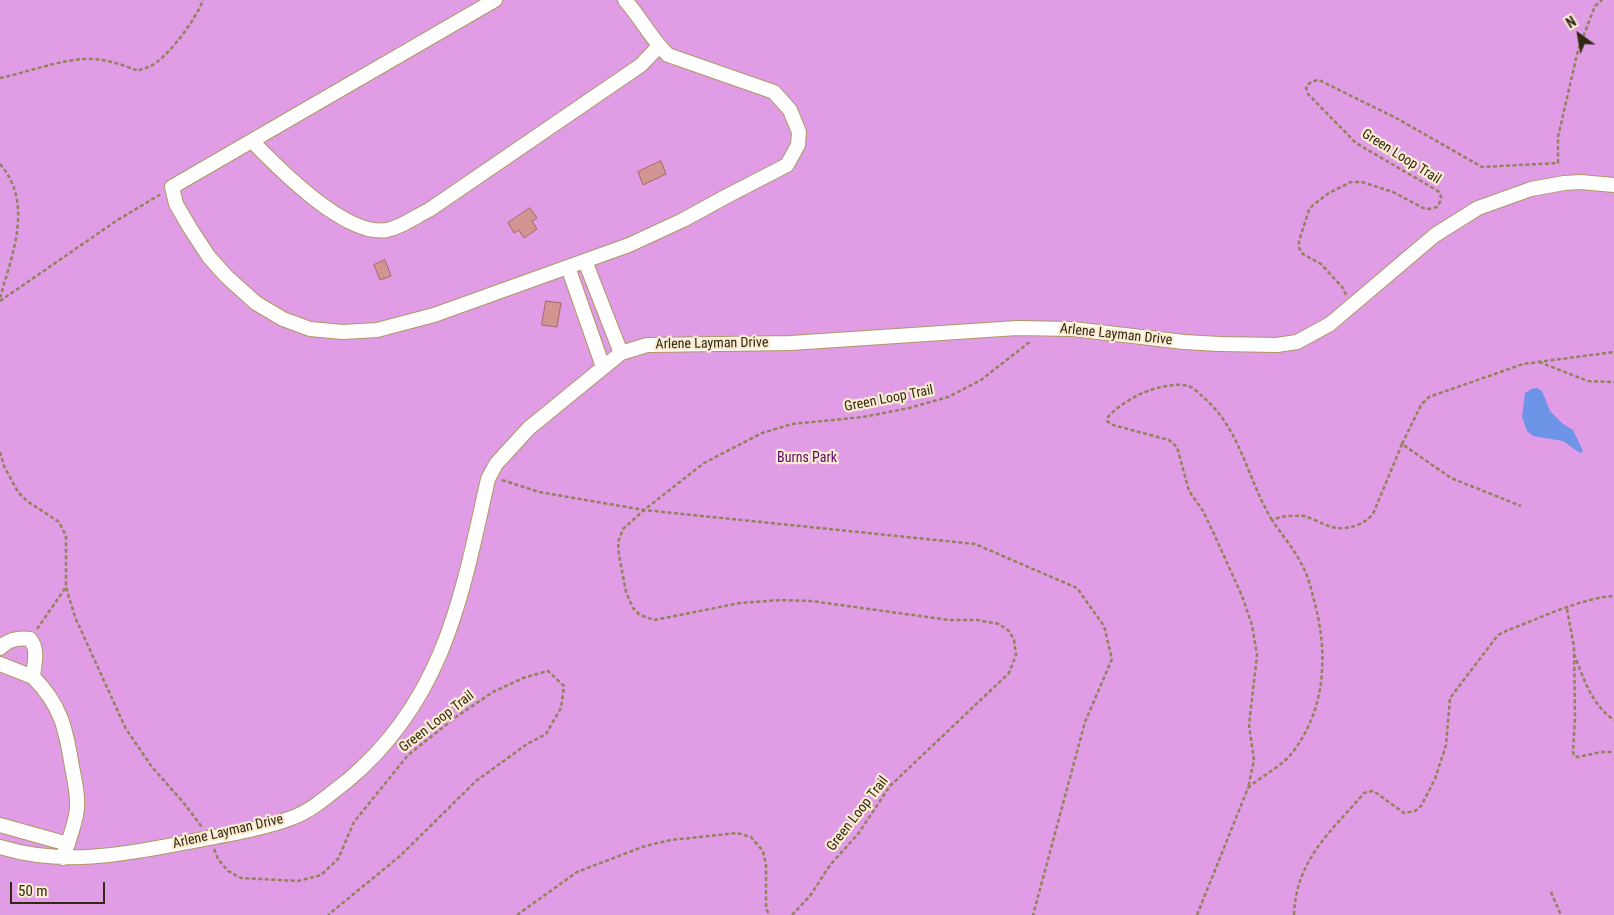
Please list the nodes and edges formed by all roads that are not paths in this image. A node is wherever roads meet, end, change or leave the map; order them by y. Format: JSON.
{"nodes":[{"id":1,"x":495,"y":0,"type":"edge"},
{"id":2,"x":625,"y":0,"type":"edge"},
{"id":3,"x":659,"y":46,"type":"junction"},
{"id":4,"x":252,"y":141,"type":"junction"},
{"id":5,"x":1614,"y":185,"type":"edge"},
{"id":6,"x":586,"y":261,"type":"junction"},
{"id":7,"x":568,"y":267,"type":"junction"},
{"id":8,"x":621,"y":353,"type":"junction"},
{"id":9,"x":602,"y":367,"type":"junction"},
{"id":10,"x":0,"y":648,"type":"edge"},
{"id":11,"x":0,"y":664,"type":"edge"},
{"id":12,"x":33,"y":677,"type":"junction"},
{"id":13,"x":0,"y":825,"type":"edge"},
{"id":14,"x":14,"y":829,"type":"junction"},
{"id":15,"x":68,"y":844,"type":"junction"},
{"id":16,"x":5,"y":849,"type":"edge"},
{"id":17,"x":63,"y":858,"type":"junction"}],
"edges":[{"from":1,"to":4,"type":"street"},
{"from":2,"to":3,"type":"street"},
{"from":3,"to":4,"type":"street"},
{"from":3,"to":6,"type":"street"},
{"from":4,"to":7,"type":"street"},
{"from":5,"to":8,"type":"street","name":"Arlene Layman Drive"},
{"from":6,"to":7,"type":"street"},
{"from":6,"to":8,"type":"street"},
{"from":7,"to":9,"type":"street"},
{"from":8,"to":9,"type":"street","name":"Arlene Layman Drive"},
{"from":9,"to":17,"type":"street","name":"Arlene Layman Drive"},
{"from":10,"to":12,"type":"street"},
{"from":11,"to":12,"type":"street"},
{"from":12,"to":15,"type":"street"},
{"from":13,"to":14,"type":"street"},
{"from":14,"to":15,"type":"street"},
{"from":14,"to":16,"type":"street"},
{"from":15,"to":17,"type":"street"},
{"from":16,"to":17,"type":"street","name":"Arlene Layman Drive"}]}
